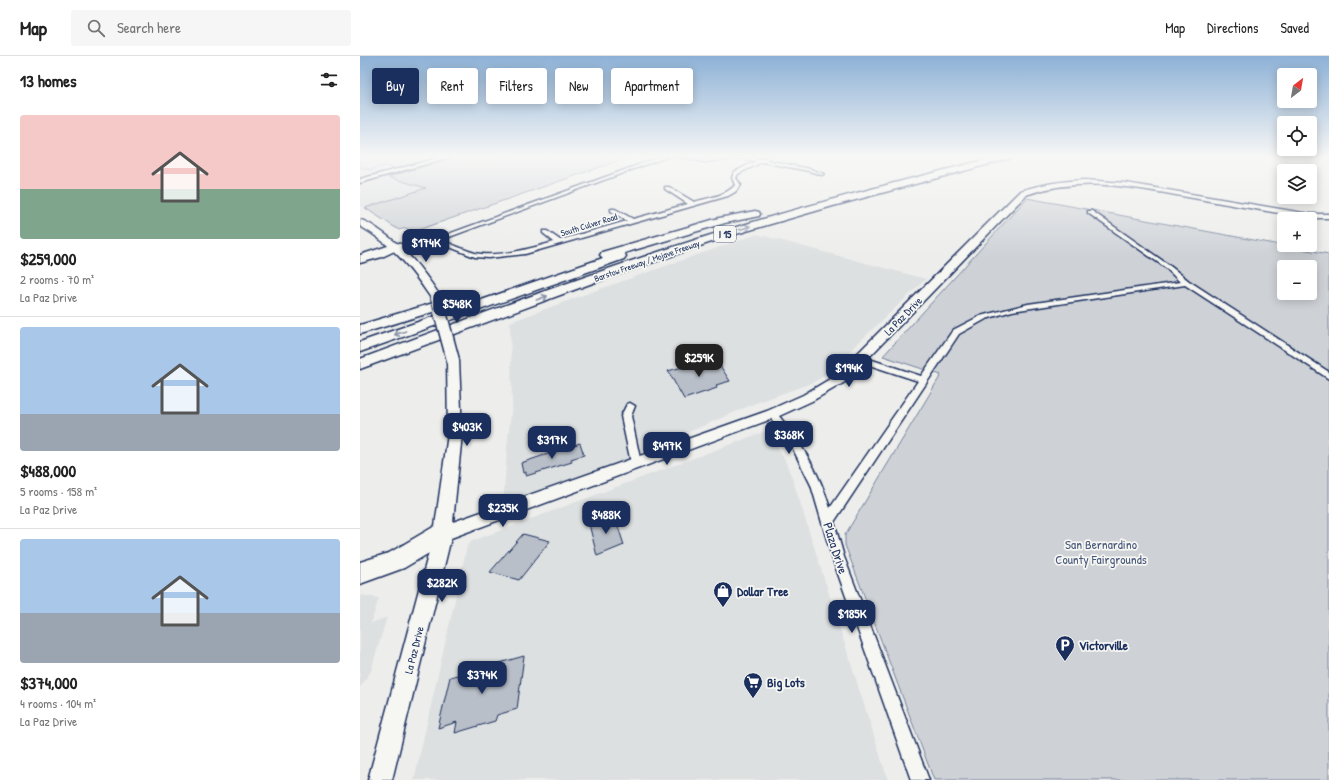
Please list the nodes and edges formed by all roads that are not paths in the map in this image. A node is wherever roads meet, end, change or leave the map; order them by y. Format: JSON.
{"nodes":[{"id":1,"x":573,"y":190,"type":"edge"},
{"id":2,"x":670,"y":190,"type":"edge"},
{"id":3,"x":733,"y":190,"type":"edge"},
{"id":4,"x":880,"y":190,"type":"edge"},
{"id":5,"x":1030,"y":190,"type":"edge"},
{"id":6,"x":1149,"y":190,"type":"edge"},
{"id":7,"x":693,"y":204,"type":"junction"},
{"id":8,"x":613,"y":210,"type":"dead end"},
{"id":9,"x":1090,"y":212,"type":"dead end"},
{"id":10,"x":1329,"y":216,"type":"edge"},
{"id":11,"x":631,"y":221,"type":"junction"},
{"id":12,"x":360,"y":222,"type":"edge"},
{"id":13,"x":546,"y":232,"type":"dead end"},
{"id":14,"x":560,"y":243,"type":"junction"},
{"id":15,"x":397,"y":246,"type":"junction"},
{"id":16,"x":360,"y":253,"type":"edge"},
{"id":17,"x":360,"y":259,"type":"edge"},
{"id":18,"x":1186,"y":283,"type":"junction"},
{"id":19,"x":506,"y":311,"type":"junction"},
{"id":20,"x":360,"y":330,"type":"edge"},
{"id":21,"x":360,"y":347,"type":"edge"},
{"id":22,"x":860,"y":359,"type":"junction"},
{"id":23,"x":360,"y":364,"type":"edge"},
{"id":24,"x":360,"y":376,"type":"edge"},
{"id":25,"x":1329,"y":376,"type":"edge"},
{"id":26,"x":923,"y":380,"type":"junction"},
{"id":27,"x":630,"y":406,"type":"dead end"},
{"id":28,"x":772,"y":413,"type":"junction"},
{"id":29,"x":636,"y":463,"type":"junction"},
{"id":30,"x":827,"y":522,"type":"junction"},
{"id":31,"x":443,"y":533,"type":"junction"},
{"id":32,"x":360,"y":560,"type":"edge"},
{"id":33,"x":360,"y":573,"type":"edge"},
{"id":34,"x":380,"y":780,"type":"edge"},
{"id":35,"x":920,"y":780,"type":"edge"}],
"edges":[{"from":1,"to":14,"type":"street","name":"South Culver Road"},
{"from":2,"to":7,"type":"street"},
{"from":3,"to":7,"type":"street","name":"South Culver Road"},
{"from":19,"to":4,"type":"highway","name":"Barstow Freeway / Mojave Freeway","number":"I 15","one_way":true},
{"from":5,"to":22,"type":"street","name":"La Paz Drive"},
{"from":6,"to":10,"type":"street","name":"La Paz Drive"},
{"from":7,"to":11,"type":"street","name":"South Culver Road"},
{"from":8,"to":11,"type":"street"},
{"from":9,"to":18,"type":"street"},
{"from":11,"to":14,"type":"street","name":"South Culver Road"},
{"from":12,"to":15,"type":"street"},
{"from":13,"to":14,"type":"street"},
{"from":15,"to":16,"type":"highway"},
{"from":15,"to":17,"type":"highway"},
{"from":15,"to":31,"type":"street","bridge":true},
{"from":18,"to":25,"type":"street"},
{"from":18,"to":26,"type":"street"},
{"from":19,"to":23,"type":"highway","name":"Barstow Freeway / Mojave Freeway","number":"I 15"},
{"from":19,"to":24,"type":"highway"},
{"from":20,"to":21,"type":"highway","name":"Barstow Freeway / Mojave Freeway","number":"I 15","one_way":true},
{"from":22,"to":26,"type":"street"},
{"from":22,"to":28,"type":"street","name":"La Paz Drive"},
{"from":26,"to":30,"type":"street"},
{"from":27,"to":29,"type":"street"},
{"from":28,"to":29,"type":"street","name":"La Paz Drive"},
{"from":28,"to":30,"type":"street","name":"Plaza Drive"},
{"from":29,"to":31,"type":"street","name":"La Paz Drive"},
{"from":30,"to":35,"type":"street","name":"Plaza Drive"},
{"from":31,"to":32,"type":"highway"},
{"from":31,"to":33,"type":"highway"},
{"from":31,"to":34,"type":"street","name":"La Paz Drive"}]}
